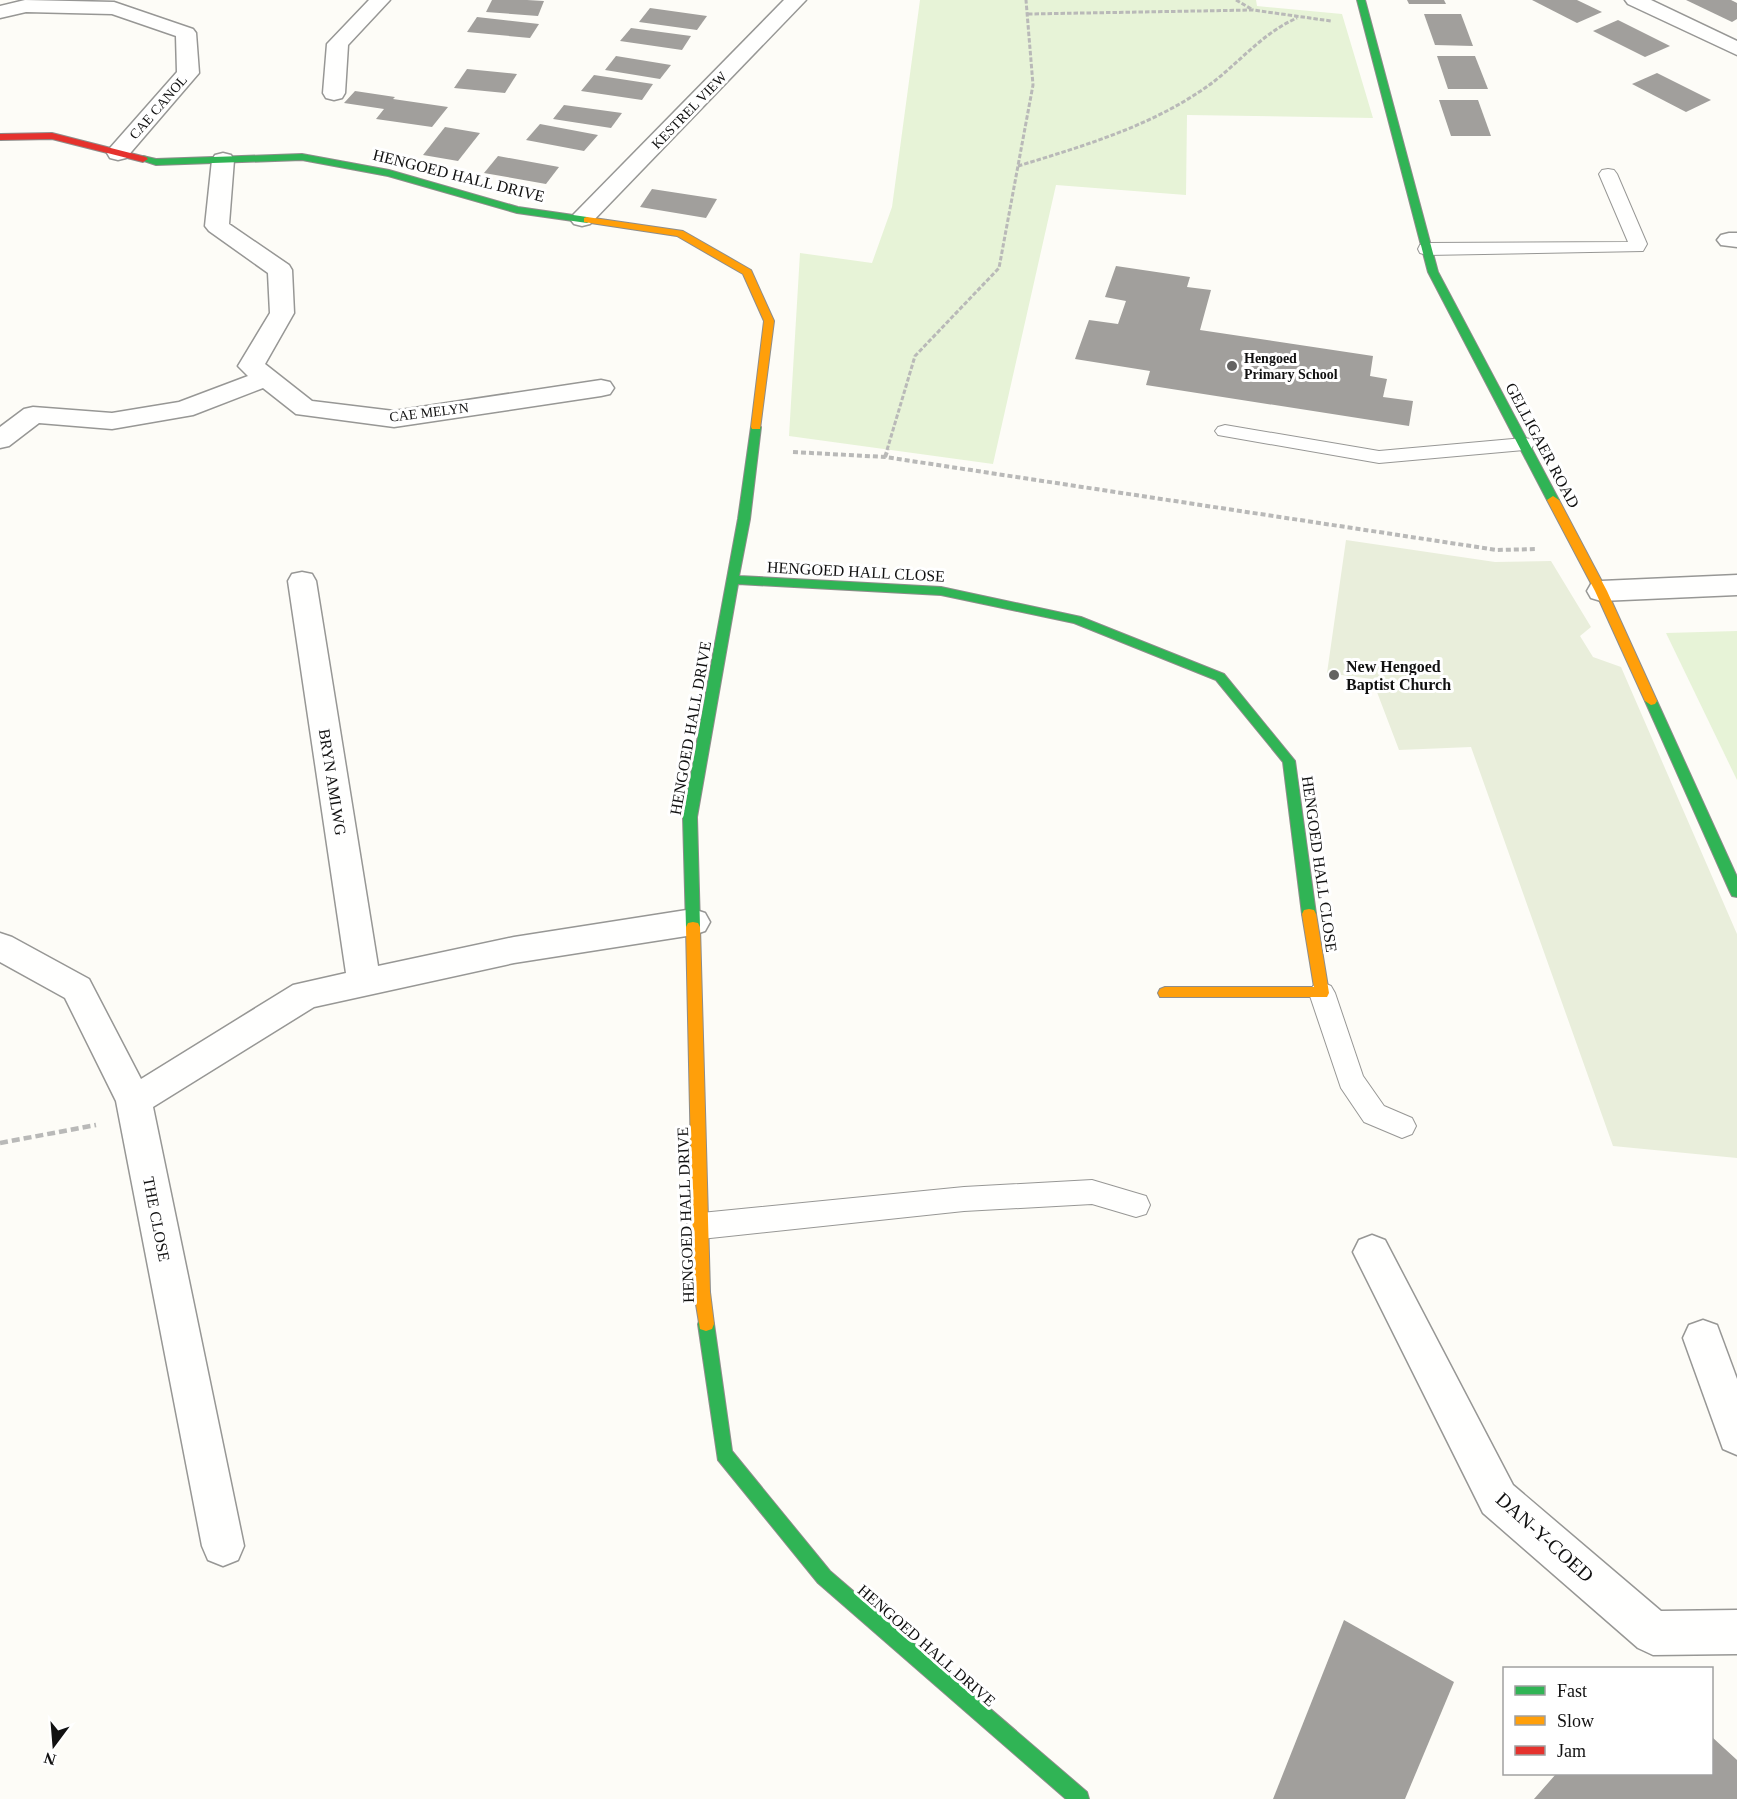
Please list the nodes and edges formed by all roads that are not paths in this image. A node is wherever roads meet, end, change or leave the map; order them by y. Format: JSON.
{"nodes":[{"id":1,"x":380,"y":0,"type":"edge"},
{"id":2,"x":796,"y":0,"type":"edge"},
{"id":3,"x":1361,"y":0,"type":"edge"},
{"id":4,"x":1635,"y":0,"type":"edge"},
{"id":5,"x":55,"y":3,"type":"edge"},
{"id":6,"x":0,"y":12,"type":"edge"},
{"id":7,"x":1734,"y":60,"type":"edge"},
{"id":8,"x":334,"y":93,"type":"dead end"},
{"id":9,"x":0,"y":137,"type":"edge"},
{"id":10,"x":118,"y":153,"type":"junction"},
{"id":11,"x":223,"y":160,"type":"junction"},
{"id":12,"x":1608,"y":174,"type":"dead end"},
{"id":13,"x":582,"y":219,"type":"junction"},
{"id":14,"x":1427,"y":249,"type":"junction"},
{"id":15,"x":267,"y":378,"type":"junction"},
{"id":16,"x":601,"y":387,"type":"dead end"},
{"id":17,"x":1225,"y":431,"type":"dead end"},
{"id":18,"x":0,"y":440,"type":"edge"},
{"id":19,"x":1524,"y":444,"type":"junction"},
{"id":20,"x":733,"y":580,"type":"junction"},
{"id":21,"x":302,"y":581,"type":"dead end"},
{"id":22,"x":1737,"y":585,"type":"edge"},
{"id":23,"x":1601,"y":591,"type":"junction"},
{"id":24,"x":1737,"y":892,"type":"edge"},
{"id":25,"x":693,"y":922,"type":"junction"},
{"id":26,"x":0,"y":945,"type":"edge"},
{"id":27,"x":364,"y":982,"type":"junction"},
{"id":28,"x":1165,"y":993,"type":"dead end"},
{"id":29,"x":1322,"y":993,"type":"junction"},
{"id":30,"x":135,"y":1108,"type":"junction"},
{"id":31,"x":1402,"y":1126,"type":"dead end"},
{"id":32,"x":1136,"y":1205,"type":"dead end"},
{"id":33,"x":701,"y":1226,"type":"junction"},
{"id":34,"x":1372,"y":1252,"type":"dead end"},
{"id":35,"x":1703,"y":1338,"type":"dead end"},
{"id":36,"x":1737,"y":1436,"type":"edge"},
{"id":37,"x":223,"y":1546,"type":"dead end"},
{"id":38,"x":1737,"y":1632,"type":"edge"},
{"id":39,"x":1080,"y":1799,"type":"edge"}],
"edges":[{"from":1,"to":8,"type":"street"},
{"from":2,"to":13,"type":"street","name":"KESTREL VIEW"},
{"from":3,"to":14,"type":"street","name":"GELLIGAER ROAD"},
{"from":4,"to":7,"type":"street"},
{"from":5,"to":6,"type":"street","name":"CAE CANOL"},
{"from":5,"to":10,"type":"street","name":"CAE CANOL"},
{"from":9,"to":10,"type":"street","name":"HENGOED HALL DRIVE"},
{"from":10,"to":11,"type":"street","name":"HENGOED HALL DRIVE"},
{"from":11,"to":13,"type":"street","name":"HENGOED HALL DRIVE"},
{"from":11,"to":15,"type":"street","name":"CAE MELYN"},
{"from":12,"to":14,"type":"lane"},
{"from":13,"to":20,"type":"street","name":"HENGOED HALL DRIVE"},
{"from":14,"to":19,"type":"street","name":"GELLIGAER ROAD"},
{"from":15,"to":16,"type":"street","name":"CAE MELYN"},
{"from":15,"to":18,"type":"street"},
{"from":17,"to":19,"type":"lane"},
{"from":19,"to":23,"type":"street","name":"GELLIGAER ROAD"},
{"from":20,"to":25,"type":"street","name":"HENGOED HALL DRIVE"},
{"from":20,"to":29,"type":"street","name":"HENGOED HALL CLOSE"},
{"from":21,"to":27,"type":"street","name":"BRYN AMLWG"},
{"from":22,"to":23,"type":"street"},
{"from":23,"to":24,"type":"street","name":"GELLIGAER ROAD"},
{"from":25,"to":27,"type":"street"},
{"from":25,"to":33,"type":"street","name":"HENGOED HALL DRIVE"},
{"from":26,"to":30,"type":"street","name":"THE CLOSE"},
{"from":27,"to":30,"type":"street"},
{"from":28,"to":29,"type":"street"},
{"from":29,"to":31,"type":"lane"},
{"from":30,"to":37,"type":"street","name":"THE CLOSE"},
{"from":32,"to":33,"type":"lane"},
{"from":33,"to":39,"type":"street","name":"HENGOED HALL DRIVE"},
{"from":34,"to":38,"type":"street","name":"DAN-Y-COED"},
{"from":35,"to":36,"type":"street"}]}
